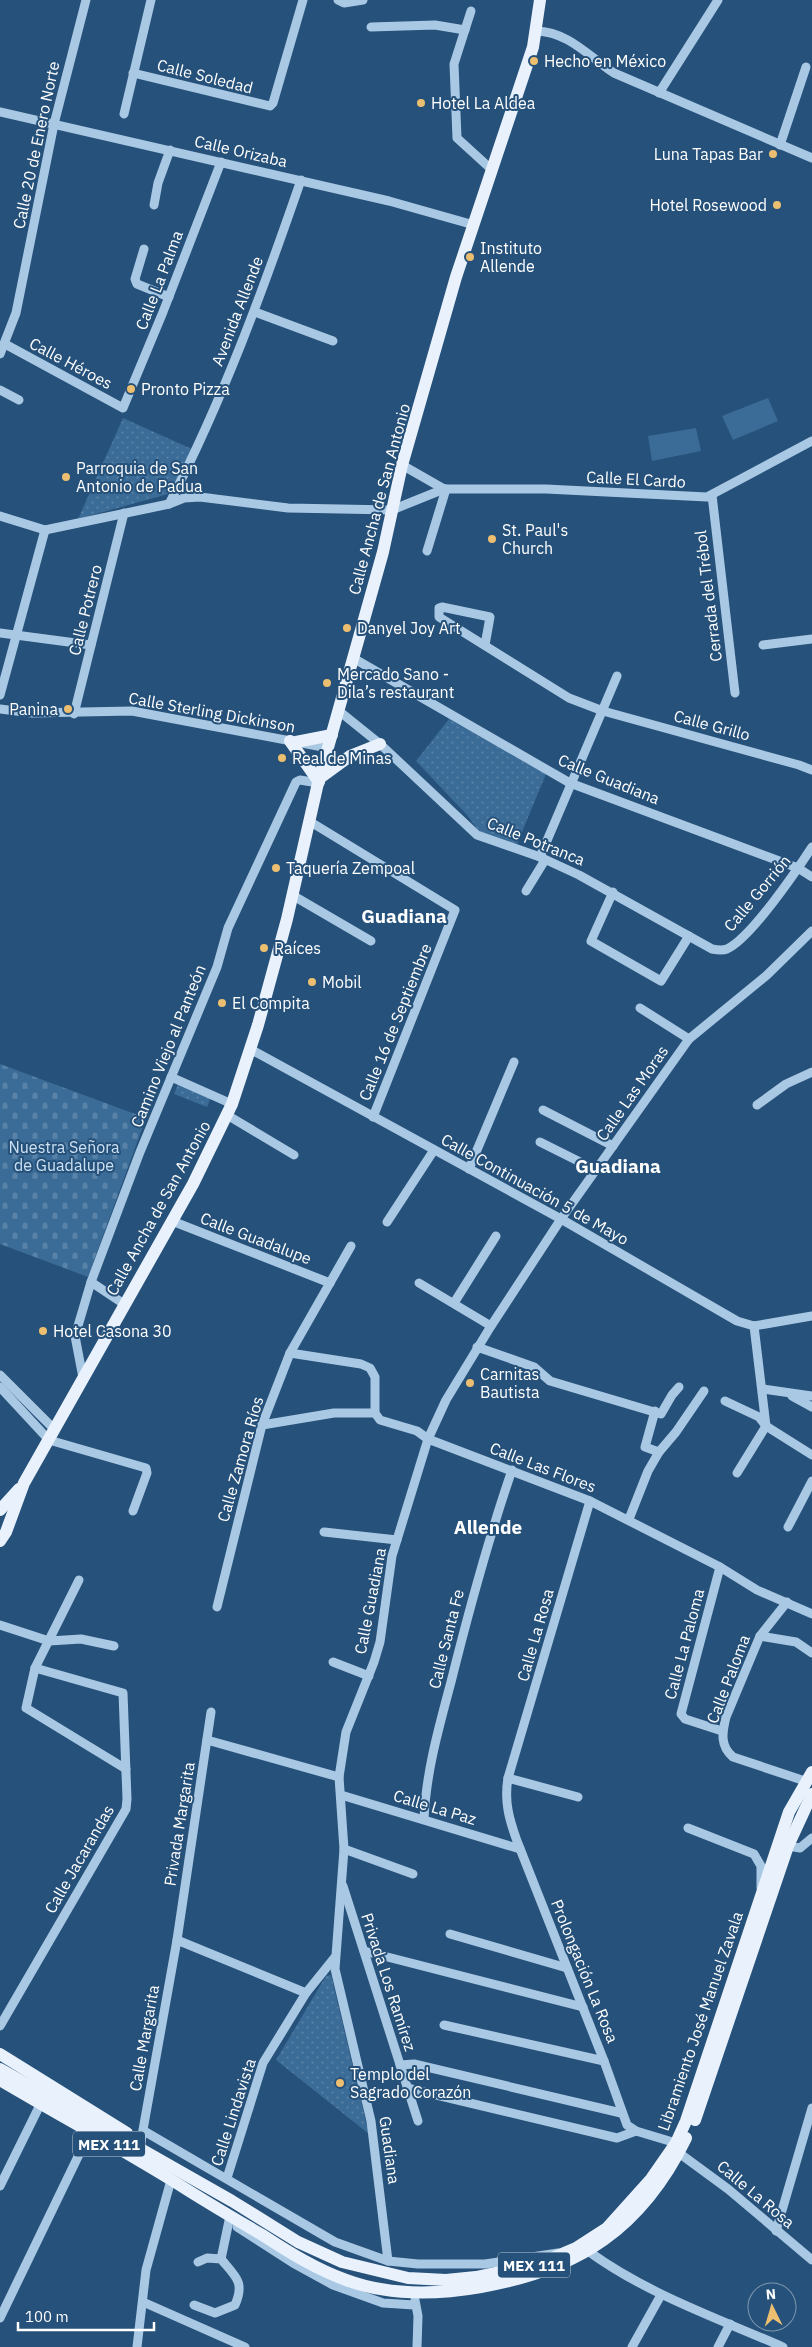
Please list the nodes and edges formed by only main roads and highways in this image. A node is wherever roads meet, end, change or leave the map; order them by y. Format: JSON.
{"nodes":[{"id":1,"x":542,"y":3,"type":"edge"},
{"id":2,"x":332,"y":735,"type":"junction"},
{"id":3,"x":380,"y":744,"type":"road end"},
{"id":4,"x":319,"y":781,"type":"junction"},
{"id":5,"x":24,"y":1483,"type":"junction"},
{"id":6,"x":0,"y":1510,"type":"edge"},
{"id":7,"x":0,"y":1541,"type":"edge"},
{"id":8,"x":809,"y":1777,"type":"edge"},
{"id":9,"x":812,"y":1794,"type":"edge"},
{"id":10,"x":0,"y":2054,"type":"edge"},
{"id":11,"x":0,"y":2068,"type":"edge"},
{"id":12,"x":0,"y":2080,"type":"edge"},
{"id":13,"x":0,"y":2088,"type":"edge"},
{"id":14,"x":677,"y":2148,"type":"junction"},
{"id":15,"x":168,"y":2174,"type":"junction"}],
"edges":[{"from":1,"to":2,"type":"main road","name":"Calle Ancha de San Antonio"},
{"from":2,"to":4,"type":"main road","name":"Calle Ancha de San Antonio"},
{"from":2,"to":4,"type":"main road"},
{"from":3,"to":4,"type":"main road"},
{"from":4,"to":5,"type":"main road","name":"Calle Ancha de San Antonio"},
{"from":5,"to":6,"type":"main road"},
{"from":5,"to":7,"type":"main road"},
{"from":8,"to":14,"type":"main road","name":"Libramiento José Manuel Zavala","number":"MEX 111"},
{"from":9,"to":14,"type":"main road","name":"Libramiento José Manuel Zavala","number":"MEX 111"},
{"from":10,"to":15,"type":"main road"},
{"from":11,"to":15,"type":"main road","name":"Libramiento José Manuel Zavala","number":"MEX 111"},
{"from":12,"to":15,"type":"main road","name":"Libramiento José Manuel Zavala","number":"MEX 111"},
{"from":13,"to":15,"type":"main road"},
{"from":14,"to":15,"type":"main road","name":"Libramiento José Manuel Zavala","number":"MEX 111"},
{"from":14,"to":15,"type":"main road","name":"Libramiento José Manuel Zavala","number":"MEX 111"}]}
